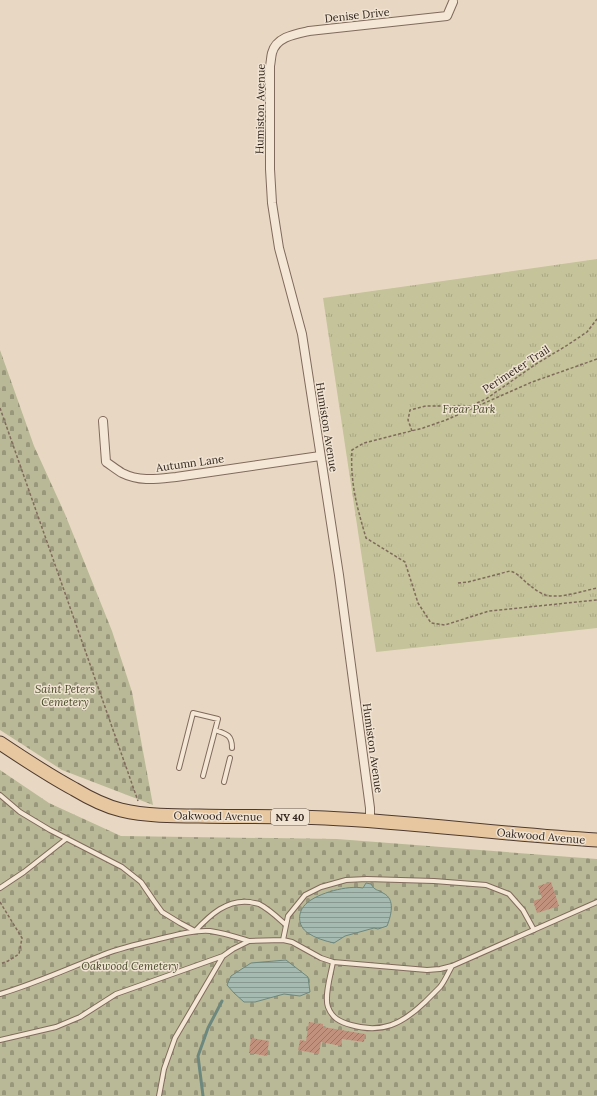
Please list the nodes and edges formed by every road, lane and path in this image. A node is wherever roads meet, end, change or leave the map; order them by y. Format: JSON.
{"nodes":[{"id":1,"x":453,"y":2,"type":"dead end"},
{"id":2,"x":280,"y":40,"type":"joint"},
{"id":3,"x":597,"y":319,"type":"edge"},
{"id":4,"x":597,"y":359,"type":"edge"},
{"id":5,"x":0,"y":408,"type":"edge"},
{"id":6,"x":103,"y":421,"type":"dead end"},
{"id":7,"x":412,"y":431,"type":"junction"},
{"id":8,"x":320,"y":456,"type":"junction"},
{"id":9,"x":458,"y":583,"type":"dead end"},
{"id":10,"x":597,"y":588,"type":"edge"},
{"id":11,"x":597,"y":600,"type":"edge"},
{"id":12,"x":215,"y":730,"type":"junction"},
{"id":13,"x":0,"y":743,"type":"edge"},
{"id":14,"x":232,"y":748,"type":"dead end"},
{"id":15,"x":230,"y":758,"type":"dead end"},
{"id":16,"x":179,"y":768,"type":"dead end"},
{"id":17,"x":204,"y":776,"type":"dead end"},
{"id":18,"x":224,"y":782,"type":"dead end"},
{"id":19,"x":0,"y":795,"type":"edge"},
{"id":20,"x":142,"y":813,"type":"junction"},
{"id":21,"x":370,"y":821,"type":"junction"},
{"id":22,"x":66,"y":839,"type":"junction"},
{"id":23,"x":597,"y":840,"type":"edge"},
{"id":24,"x":0,"y":888,"type":"edge"},
{"id":25,"x":0,"y":902,"type":"edge"},
{"id":26,"x":597,"y":902,"type":"edge"},
{"id":27,"x":286,"y":925,"type":"junction"},
{"id":28,"x":534,"y":930,"type":"junction"},
{"id":29,"x":195,"y":931,"type":"junction"},
{"id":30,"x":283,"y":940,"type":"junction"},
{"id":31,"x":249,"y":941,"type":"junction"},
{"id":32,"x":224,"y":956,"type":"junction"},
{"id":33,"x":333,"y":962,"type":"junction"},
{"id":34,"x":0,"y":964,"type":"edge"},
{"id":35,"x":452,"y":966,"type":"junction"},
{"id":36,"x":0,"y":994,"type":"edge"},
{"id":37,"x":0,"y":1040,"type":"edge"},
{"id":38,"x":158,"y":1096,"type":"edge"}],
"edges":[{"from":1,"to":2,"type":"street","name":"Denise Drive"},
{"from":2,"to":8,"type":"street","name":"Humiston Avenue"},
{"from":3,"to":7,"type":"path","name":"Perimeter Trail"},
{"from":4,"to":7,"type":"path"},
{"from":5,"to":20,"type":"path"},
{"from":6,"to":8,"type":"street","name":"Autumn Lane"},
{"from":7,"to":11,"type":"path"},
{"from":8,"to":21,"type":"street","name":"Humiston Avenue"},
{"from":9,"to":10,"type":"path"},
{"from":12,"to":14,"type":"lane"},
{"from":12,"to":16,"type":"lane"},
{"from":12,"to":17,"type":"lane"},
{"from":13,"to":20,"type":"main road","name":"Oakwood Avenue","number":"NY 40"},
{"from":15,"to":18,"type":"lane"},
{"from":19,"to":22,"type":"lane"},
{"from":20,"to":21,"type":"main road","name":"Oakwood Avenue","number":"NY 40"},
{"from":21,"to":23,"type":"main road","name":"Oakwood Avenue","number":"NY 40"},
{"from":22,"to":24,"type":"lane"},
{"from":22,"to":29,"type":"lane"},
{"from":25,"to":34,"type":"path"},
{"from":26,"to":28,"type":"lane"},
{"from":27,"to":28,"type":"lane"},
{"from":27,"to":29,"type":"lane"},
{"from":27,"to":30,"type":"lane"},
{"from":28,"to":35,"type":"lane"},
{"from":29,"to":31,"type":"lane"},
{"from":29,"to":36,"type":"lane"},
{"from":30,"to":31,"type":"lane"},
{"from":30,"to":33,"type":"lane"},
{"from":31,"to":32,"type":"lane"},
{"from":32,"to":37,"type":"lane"},
{"from":32,"to":38,"type":"lane"},
{"from":33,"to":35,"type":"lane"},
{"from":33,"to":35,"type":"lane"}]}
